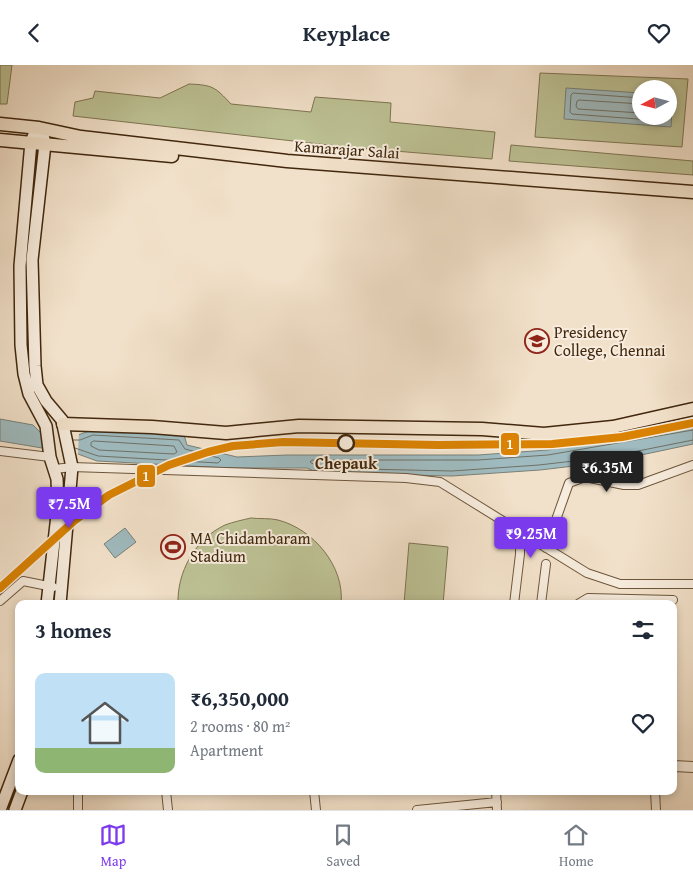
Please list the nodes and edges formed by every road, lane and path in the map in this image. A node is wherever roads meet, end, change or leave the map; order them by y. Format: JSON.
{"nodes":[{"id":1,"x":0,"y":124,"type":"edge"},
{"id":2,"x":39,"y":128,"type":"junction"},
{"id":3,"x":0,"y":140,"type":"edge"},
{"id":4,"x":31,"y":141,"type":"junction"},
{"id":5,"x":45,"y":144,"type":"junction"},
{"id":6,"x":693,"y":192,"type":"edge"},
{"id":7,"x":693,"y":199,"type":"edge"},
{"id":8,"x":693,"y":409,"type":"edge"},
{"id":9,"x":64,"y":426,"type":"junction"},
{"id":10,"x":0,"y":451,"type":"edge"},
{"id":11,"x":50,"y":457,"type":"junction"},
{"id":12,"x":693,"y":465,"type":"edge"},
{"id":13,"x":72,"y":467,"type":"junction"},
{"id":14,"x":55,"y":469,"type":"junction"},
{"id":15,"x":504,"y":535,"type":"dead end"},
{"id":16,"x":546,"y":548,"type":"junction"},
{"id":17,"x":546,"y":564,"type":"dead end"},
{"id":18,"x":693,"y":584,"type":"edge"},
{"id":19,"x":49,"y":586,"type":"junction"},
{"id":20,"x":62,"y":588,"type":"junction"},
{"id":21,"x":47,"y":600,"type":"edge"},
{"id":22,"x":60,"y":600,"type":"edge"},
{"id":23,"x":514,"y":600,"type":"edge"},
{"id":24,"x":542,"y":600,"type":"edge"},
{"id":25,"x":585,"y":600,"type":"edge"},
{"id":26,"x":673,"y":600,"type":"dead end"},
{"id":27,"x":0,"y":601,"type":"edge"},
{"id":28,"x":677,"y":766,"type":"edge"},
{"id":29,"x":693,"y":767,"type":"edge"},
{"id":30,"x":15,"y":771,"type":"edge"},
{"id":31,"x":21,"y":795,"type":"edge"},
{"id":32,"x":78,"y":795,"type":"edge"},
{"id":33,"x":166,"y":795,"type":"edge"},
{"id":34,"x":314,"y":795,"type":"edge"},
{"id":35,"x":655,"y":795,"type":"edge"},
{"id":36,"x":497,"y":806,"type":"edge"},
{"id":37,"x":0,"y":810,"type":"edge"},
{"id":38,"x":15,"y":810,"type":"edge"},
{"id":39,"x":78,"y":810,"type":"edge"},
{"id":40,"x":168,"y":810,"type":"edge"},
{"id":41,"x":316,"y":810,"type":"edge"},
{"id":42,"x":417,"y":810,"type":"edge"},
{"id":43,"x":656,"y":810,"type":"edge"}],
"edges":[{"from":1,"to":2,"type":"main road","name":"Kamarajar Salai"},
{"from":2,"to":4,"type":"main road"},
{"from":2,"to":5,"type":"main road"},
{"from":2,"to":6,"type":"main road","name":"Kamarajar Salai"},
{"from":3,"to":4,"type":"main road","name":"Kamarajar Salai"},
{"from":4,"to":5,"type":"main road","name":"Kamarajar Salai"},
{"from":4,"to":11,"type":"main road"},
{"from":5,"to":7,"type":"main road","name":"Kamarajar Salai"},
{"from":5,"to":9,"type":"main road"},
{"from":8,"to":9,"type":"main road"},
{"from":9,"to":13,"type":"main road"},
{"from":10,"to":11,"type":"street"},
{"from":11,"to":14,"type":"main road"},
{"from":12,"to":16,"type":"street"},
{"from":13,"to":14,"type":"street"},
{"from":13,"to":16,"type":"street"},
{"from":13,"to":20,"type":"main road"},
{"from":14,"to":19,"type":"main road"},
{"from":15,"to":23,"type":"street"},
{"from":16,"to":18,"type":"street"},
{"from":17,"to":24,"type":"street"},
{"from":19,"to":20,"type":"street"},
{"from":19,"to":21,"type":"main road"},
{"from":19,"to":27,"type":"street"},
{"from":20,"to":22,"type":"main road"},
{"from":25,"to":26,"type":"street"},
{"from":28,"to":29,"type":"street"},
{"from":30,"to":37,"type":"main road"},
{"from":31,"to":38,"type":"main road"},
{"from":32,"to":39,"type":"street"},
{"from":33,"to":40,"type":"street"},
{"from":34,"to":41,"type":"street"},
{"from":35,"to":43,"type":"street"},
{"from":36,"to":42,"type":"street"}]}
